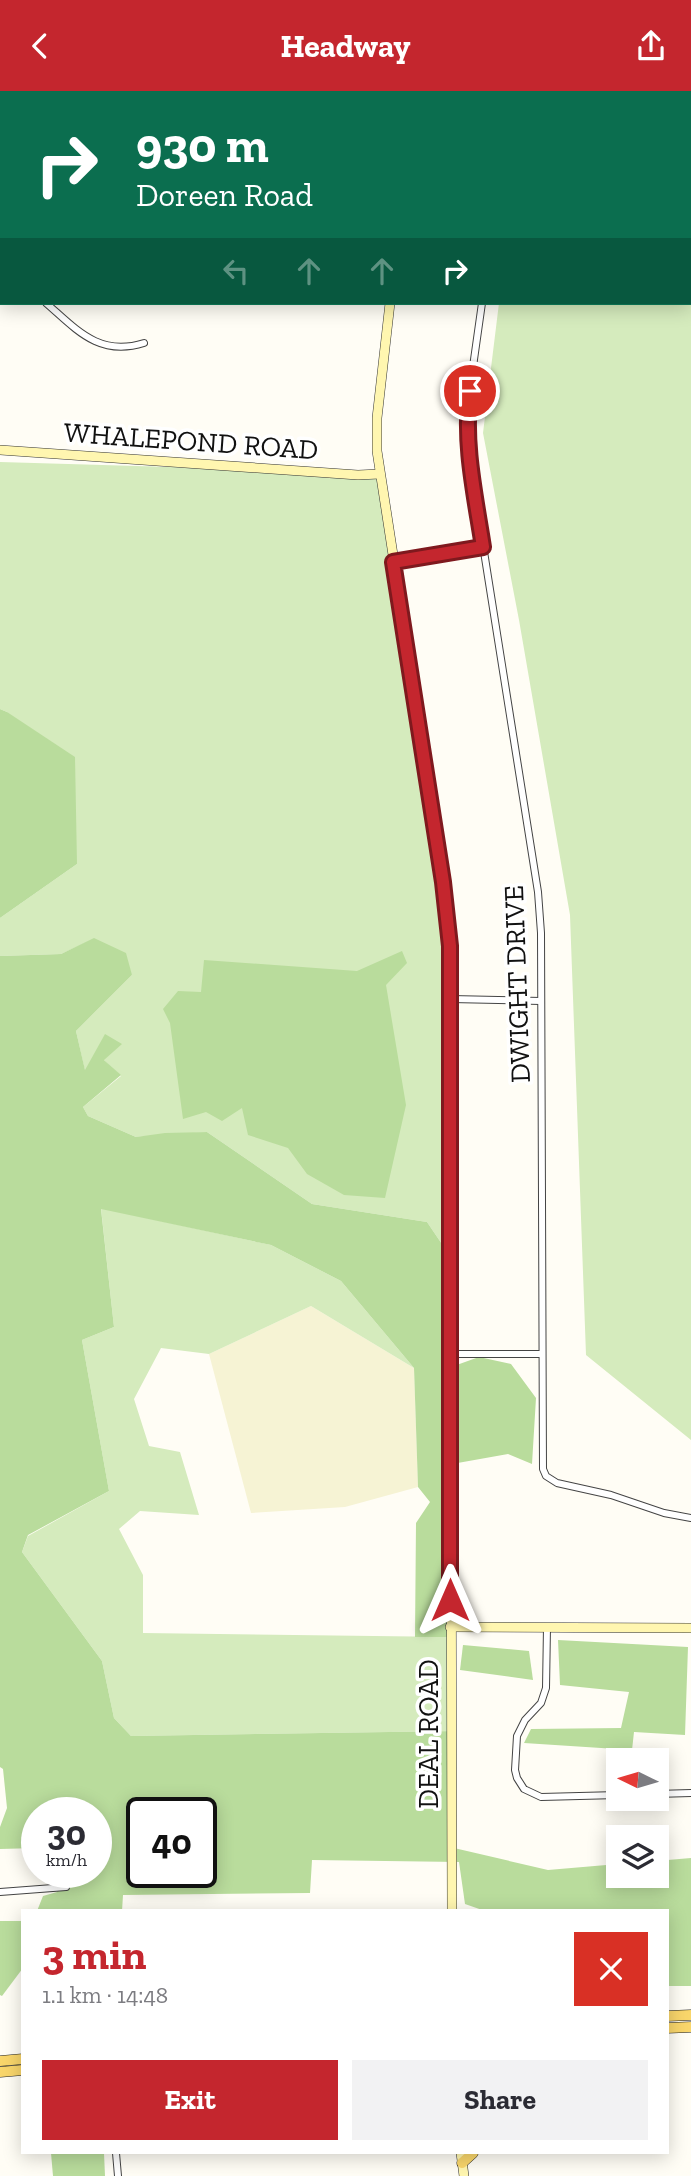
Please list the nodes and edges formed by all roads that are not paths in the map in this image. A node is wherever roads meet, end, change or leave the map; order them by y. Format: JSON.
{"nodes":[{"id":1,"x":48,"y":305,"type":"edge"},
{"id":2,"x":390,"y":305,"type":"edge"},
{"id":3,"x":482,"y":305,"type":"edge"},
{"id":4,"x":144,"y":344,"type":"dead end"},
{"id":5,"x":0,"y":450,"type":"edge"},
{"id":6,"x":379,"y":474,"type":"junction"},
{"id":7,"x":483,"y":547,"type":"junction"},
{"id":8,"x":393,"y":562,"type":"junction"},
{"id":9,"x":451,"y":999,"type":"junction"},
{"id":10,"x":541,"y":1001,"type":"junction"},
{"id":11,"x":542,"y":1354,"type":"junction"},
{"id":12,"x":450,"y":1355,"type":"junction"},
{"id":13,"x":691,"y":1518,"type":"edge"},
{"id":14,"x":450,"y":1627,"type":"junction"},
{"id":15,"x":547,"y":1627,"type":"junction"},
{"id":16,"x":691,"y":1628,"type":"edge"},
{"id":17,"x":691,"y":1793,"type":"edge"},
{"id":18,"x":669,"y":1794,"type":"edge"},
{"id":19,"x":606,"y":1795,"type":"edge"},
{"id":20,"x":53,"y":1888,"type":"edge"},
{"id":21,"x":0,"y":1892,"type":"edge"},
{"id":22,"x":452,"y":1909,"type":"edge"},
{"id":23,"x":670,"y":2015,"type":"edge"},
{"id":24,"x":691,"y":2015,"type":"edge"},
{"id":25,"x":691,"y":2027,"type":"edge"},
{"id":26,"x":669,"y":2028,"type":"edge"},
{"id":27,"x":21,"y":2059,"type":"edge"},
{"id":28,"x":0,"y":2061,"type":"edge"},
{"id":29,"x":21,"y":2070,"type":"edge"},
{"id":30,"x":0,"y":2072,"type":"edge"},
{"id":31,"x":116,"y":2154,"type":"edge"},
{"id":32,"x":462,"y":2158,"type":"edge"},
{"id":33,"x":118,"y":2176,"type":"edge"},
{"id":34,"x":464,"y":2176,"type":"edge"}],
"edges":[{"from":1,"to":4,"type":"street"},
{"from":2,"to":6,"type":"street","name":"DEAL ROAD"},
{"from":3,"to":7,"type":"street","name":"DWIGHT DRIVE"},
{"from":5,"to":6,"type":"street","name":"WHALEPOND ROAD"},
{"from":6,"to":8,"type":"street","name":"DEAL ROAD"},
{"from":7,"to":8,"type":"street"},
{"from":7,"to":10,"type":"street","name":"DWIGHT DRIVE"},
{"from":8,"to":9,"type":"street","name":"DEAL ROAD"},
{"from":9,"to":10,"type":"street"},
{"from":9,"to":12,"type":"street","name":"DEAL ROAD"},
{"from":10,"to":11,"type":"street","name":"DWIGHT DRIVE"},
{"from":11,"to":12,"type":"street"},
{"from":11,"to":13,"type":"street","name":"DWIGHT DRIVE"},
{"from":12,"to":14,"type":"street","name":"DEAL ROAD"},
{"from":14,"to":15,"type":"street"},
{"from":14,"to":22,"type":"street","name":"DEAL ROAD"},
{"from":15,"to":16,"type":"street"},
{"from":15,"to":19,"type":"street"},
{"from":17,"to":18,"type":"street"},
{"from":20,"to":21,"type":"street"},
{"from":23,"to":24,"type":"main road"},
{"from":25,"to":26,"type":"main road"},
{"from":27,"to":28,"type":"main road"},
{"from":29,"to":30,"type":"main road"},
{"from":31,"to":33,"type":"street"},
{"from":32,"to":34,"type":"street"}]}
